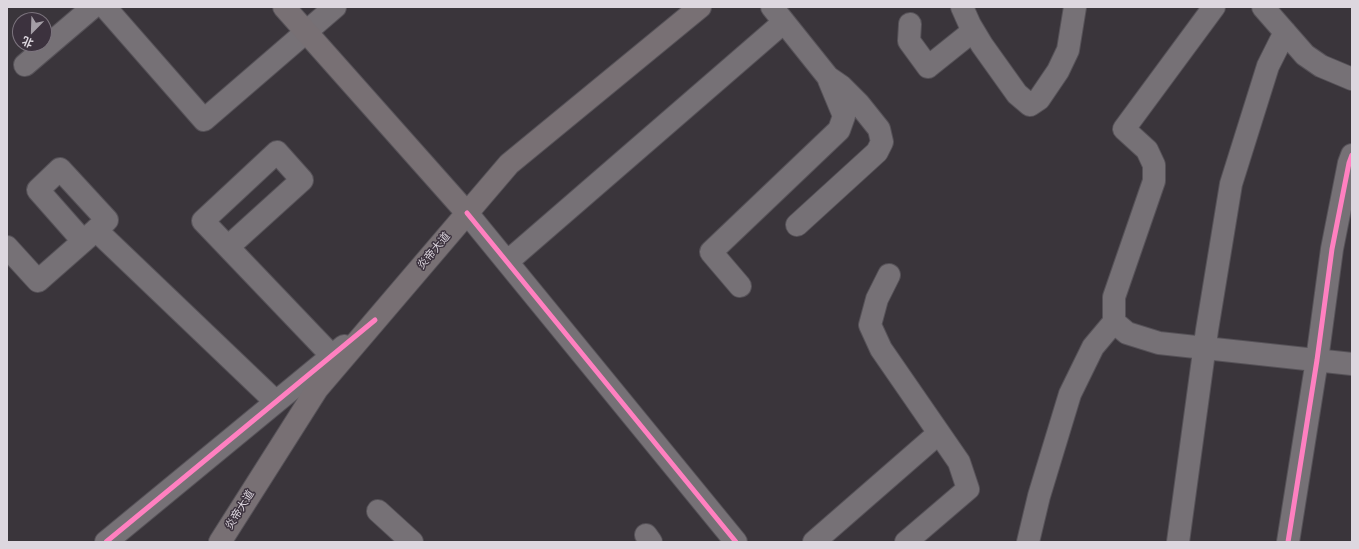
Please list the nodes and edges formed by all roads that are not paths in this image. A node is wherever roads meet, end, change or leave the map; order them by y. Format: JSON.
{"nodes":[{"id":1,"x":93,"y":7,"type":"edge"},
{"id":2,"x":106,"y":7,"type":"edge"},
{"id":3,"x":284,"y":7,"type":"edge"},
{"id":4,"x":335,"y":7,"type":"edge"},
{"id":5,"x":700,"y":7,"type":"edge"},
{"id":6,"x":962,"y":7,"type":"edge"},
{"id":7,"x":1075,"y":7,"type":"edge"},
{"id":8,"x":1214,"y":7,"type":"edge"},
{"id":9,"x":1263,"y":7,"type":"edge"},
{"id":10,"x":778,"y":15,"type":"edge"},
{"id":11,"x":910,"y":24,"type":"dead end"},
{"id":12,"x":973,"y":31,"type":"junction"},
{"id":13,"x":306,"y":32,"type":"junction"},
{"id":14,"x":1285,"y":32,"type":"junction"},
{"id":15,"x":25,"y":65,"type":"dead end"},
{"id":16,"x":828,"y":76,"type":"junction"},
{"id":17,"x":1352,"y":79,"type":"edge"},
{"id":18,"x":1352,"y":155,"type":"edge"},
{"id":19,"x":467,"y":213,"type":"junction"},
{"id":20,"x":797,"y":225,"type":"dead end"},
{"id":21,"x":7,"y":247,"type":"edge"},
{"id":22,"x":228,"y":247,"type":"dead end"},
{"id":23,"x":507,"y":262,"type":"junction"},
{"id":24,"x":889,"y":275,"type":"dead end"},
{"id":25,"x":740,"y":286,"type":"dead end"},
{"id":26,"x":376,"y":320,"type":"junction"},
{"id":27,"x":1114,"y":322,"type":"junction"},
{"id":28,"x":1205,"y":348,"type":"junction"},
{"id":29,"x":332,"y":356,"type":"junction"},
{"id":30,"x":1317,"y":360,"type":"junction"},
{"id":31,"x":1352,"y":364,"type":"edge"},
{"id":32,"x":276,"y":402,"type":"junction"},
{"id":33,"x":939,"y":433,"type":"junction"},
{"id":34,"x":378,"y":510,"type":"dead end"},
{"id":35,"x":408,"y":541,"type":"edge"},
{"id":36,"x":106,"y":542,"type":"edge"},
{"id":37,"x":220,"y":542,"type":"edge"},
{"id":38,"x":736,"y":542,"type":"edge"},
{"id":39,"x":814,"y":542,"type":"edge"},
{"id":40,"x":906,"y":542,"type":"edge"},
{"id":41,"x":1028,"y":542,"type":"edge"},
{"id":42,"x":1178,"y":542,"type":"edge"},
{"id":43,"x":1288,"y":542,"type":"edge"}],
"edges":[{"from":1,"to":15,"type":"street"},
{"from":2,"to":13,"type":"street"},
{"from":3,"to":13,"type":"main road"},
{"from":4,"to":13,"type":"street"},
{"from":5,"to":19,"type":"main road","name":"炎帝大道"},
{"from":6,"to":12,"type":"street"},
{"from":7,"to":12,"type":"street"},
{"from":8,"to":27,"type":"street"},
{"from":9,"to":14,"type":"street"},
{"from":10,"to":16,"type":"street"},
{"from":10,"to":23,"type":"street"},
{"from":11,"to":12,"type":"street"},
{"from":13,"to":19,"type":"main road"},
{"from":14,"to":17,"type":"street"},
{"from":14,"to":28,"type":"street"},
{"from":16,"to":20,"type":"street"},
{"from":16,"to":25,"type":"street"},
{"from":18,"to":30,"type":"street"},
{"from":19,"to":23,"type":"street"},
{"from":19,"to":26,"type":"main road","name":"炎帝大道"},
{"from":21,"to":32,"type":"street"},
{"from":22,"to":29,"type":"street"},
{"from":23,"to":38,"type":"street"},
{"from":24,"to":33,"type":"street"},
{"from":26,"to":29,"type":"street"},
{"from":26,"to":37,"type":"main road","name":"炎帝大道"},
{"from":27,"to":28,"type":"street"},
{"from":27,"to":41,"type":"street"},
{"from":28,"to":30,"type":"street"},
{"from":28,"to":42,"type":"street"},
{"from":29,"to":32,"type":"street"},
{"from":30,"to":31,"type":"street"},
{"from":30,"to":43,"type":"street"},
{"from":32,"to":36,"type":"street"},
{"from":33,"to":39,"type":"street"},
{"from":33,"to":40,"type":"street"},
{"from":34,"to":35,"type":"street"}]}
